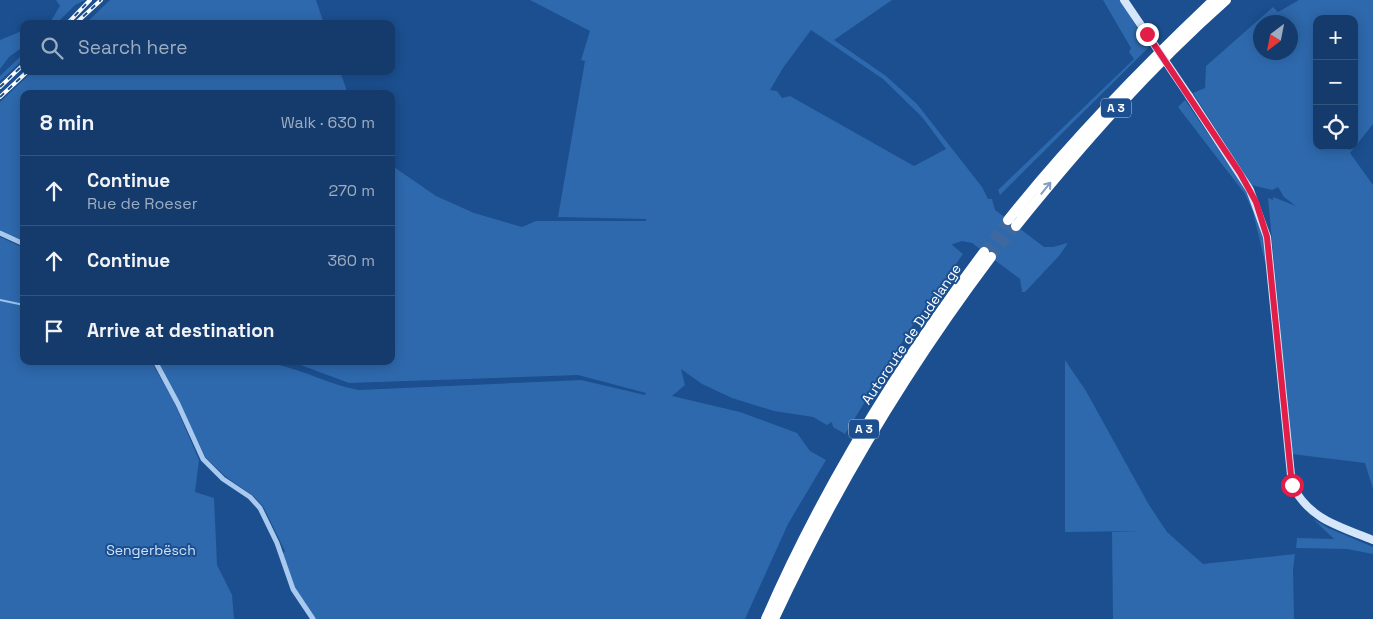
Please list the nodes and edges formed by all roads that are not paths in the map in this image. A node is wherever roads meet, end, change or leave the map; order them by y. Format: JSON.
{"nodes":[{"id":1,"x":1124,"y":0,"type":"edge"},
{"id":2,"x":1214,"y":0,"type":"edge"},
{"id":3,"x":1226,"y":0,"type":"edge"},
{"id":4,"x":0,"y":233,"type":"edge"},
{"id":5,"x":20,"y":242,"type":"edge"},
{"id":6,"x":157,"y":365,"type":"edge"},
{"id":7,"x":1373,"y":540,"type":"edge"},
{"id":8,"x":313,"y":619,"type":"edge"},
{"id":9,"x":766,"y":619,"type":"edge"},
{"id":10,"x":774,"y":619,"type":"edge"}],
"edges":[{"from":1,"to":7,"type":"main road","bridge":true},
{"from":2,"to":3,"type":"highway","number":"A 3","one_way":true},
{"from":4,"to":5,"type":"street"},
{"from":6,"to":8,"type":"street"},
{"from":9,"to":10,"type":"highway","name":"Autoroute de Dudelange","number":"A 3"}]}
